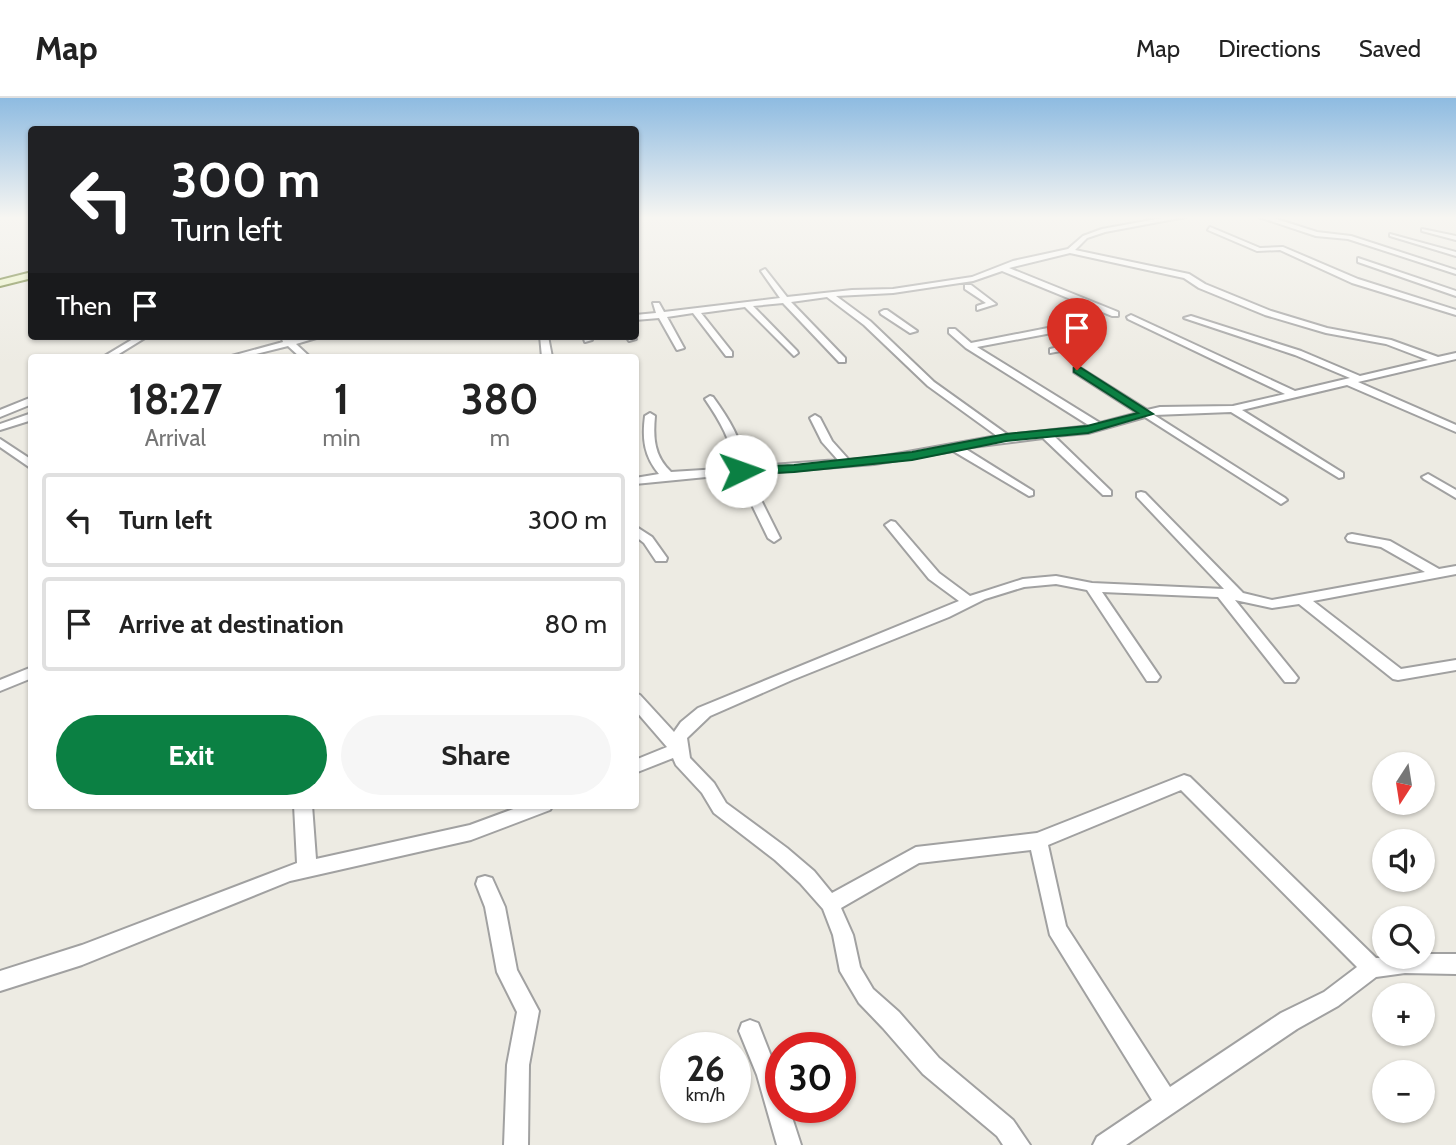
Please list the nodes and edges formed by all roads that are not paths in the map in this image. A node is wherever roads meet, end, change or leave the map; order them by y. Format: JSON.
{"nodes":[{"id":1,"x":1011,"y":266,"type":"edge"},
{"id":2,"x":1138,"y":266,"type":"edge"},
{"id":3,"x":1322,"y":266,"type":"edge"},
{"id":4,"x":1377,"y":266,"type":"edge"},
{"id":5,"x":1437,"y":266,"type":"edge"},
{"id":6,"x":1002,"y":268,"type":"junction"},
{"id":7,"x":765,"y":271,"type":"dead end"},
{"id":8,"x":1456,"y":272,"type":"edge"},
{"id":9,"x":28,"y":276,"type":"edge"},
{"id":10,"x":0,"y":283,"type":"edge"},
{"id":11,"x":968,"y":287,"type":"dead end"},
{"id":12,"x":1456,"y":294,"type":"edge"},
{"id":13,"x":828,"y":295,"type":"junction"},
{"id":14,"x":785,"y":300,"type":"junction"},
{"id":15,"x":656,"y":305,"type":"dead end"},
{"id":16,"x":747,"y":305,"type":"junction"},
{"id":17,"x":980,"y":308,"type":"dead end"},
{"id":18,"x":696,"y":312,"type":"junction"},
{"id":19,"x":884,"y":312,"type":"dead end"},
{"id":20,"x":1456,"y":313,"type":"edge"},
{"id":21,"x":1115,"y":314,"type":"dead end"},
{"id":22,"x":661,"y":316,"type":"junction"},
{"id":23,"x":1131,"y":317,"type":"dead end"},
{"id":24,"x":639,"y":318,"type":"edge"},
{"id":25,"x":1188,"y":318,"type":"dead end"},
{"id":26,"x":913,"y":331,"type":"dead end"},
{"id":27,"x":952,"y":331,"type":"dead end"},
{"id":28,"x":137,"y":340,"type":"edge"},
{"id":29,"x":286,"y":340,"type":"edge"},
{"id":30,"x":305,"y":340,"type":"edge"},
{"id":31,"x":969,"y":346,"type":"junction"},
{"id":32,"x":680,"y":348,"type":"dead end"},
{"id":33,"x":1053,"y":351,"type":"dead end"},
{"id":34,"x":794,"y":353,"type":"dead end"},
{"id":35,"x":113,"y":354,"type":"edge"},
{"id":36,"x":242,"y":354,"type":"edge"},
{"id":37,"x":302,"y":354,"type":"edge"},
{"id":38,"x":729,"y":354,"type":"dead end"},
{"id":39,"x":1454,"y":358,"type":"edge"},
{"id":40,"x":842,"y":360,"type":"dead end"},
{"id":41,"x":1437,"y":360,"type":"junction"},
{"id":42,"x":1077,"y":370,"type":"dead end"},
{"id":43,"x":1353,"y":380,"type":"junction"},
{"id":44,"x":1293,"y":394,"type":"junction"},
{"id":45,"x":710,"y":399,"type":"dead end"},
{"id":46,"x":28,"y":402,"type":"edge"},
{"id":47,"x":1233,"y":409,"type":"junction"},
{"id":48,"x":0,"y":414,"type":"edge"},
{"id":49,"x":1147,"y":414,"type":"junction"},
{"id":50,"x":28,"y":416,"type":"edge"},
{"id":51,"x":650,"y":416,"type":"dead end"},
{"id":52,"x":815,"y":418,"type":"dead end"},
{"id":53,"x":1099,"y":426,"type":"junction"},
{"id":54,"x":0,"y":427,"type":"edge"},
{"id":55,"x":1456,"y":429,"type":"edge"},
{"id":56,"x":1046,"y":435,"type":"junction"},
{"id":57,"x":1006,"y":438,"type":"junction"},
{"id":58,"x":0,"y":442,"type":"edge"},
{"id":59,"x":956,"y":448,"type":"junction"},
{"id":60,"x":28,"y":463,"type":"edge"},
{"id":61,"x":847,"y":464,"type":"junction"},
{"id":62,"x":741,"y":471,"type":"junction"},
{"id":63,"x":1339,"y":475,"type":"dead end"},
{"id":64,"x":668,"y":476,"type":"junction"},
{"id":65,"x":1428,"y":477,"type":"dead end"},
{"id":66,"x":639,"y":480,"type":"edge"},
{"id":67,"x":1029,"y":493,"type":"dead end"},
{"id":68,"x":1107,"y":493,"type":"dead end"},
{"id":69,"x":1141,"y":495,"type":"dead end"},
{"id":70,"x":1456,"y":495,"type":"edge"},
{"id":71,"x":1281,"y":500,"type":"dead end"},
{"id":72,"x":891,"y":525,"type":"dead end"},
{"id":73,"x":639,"y":533,"type":"edge"},
{"id":74,"x":774,"y":538,"type":"dead end"},
{"id":75,"x":1352,"y":538,"type":"dead end"},
{"id":76,"x":661,"y":558,"type":"dead end"},
{"id":77,"x":1456,"y":570,"type":"edge"},
{"id":78,"x":1434,"y":572,"type":"junction"},
{"id":79,"x":1092,"y":587,"type":"junction"},
{"id":80,"x":1222,"y":593,"type":"junction"},
{"id":81,"x":1239,"y":597,"type":"junction"},
{"id":82,"x":1302,"y":599,"type":"junction"},
{"id":83,"x":969,"y":602,"type":"junction"},
{"id":84,"x":1456,"y":664,"type":"edge"},
{"id":85,"x":28,"y":674,"type":"edge"},
{"id":86,"x":1152,"y":677,"type":"dead end"},
{"id":87,"x":1290,"y":678,"type":"dead end"},
{"id":88,"x":0,"y":686,"type":"edge"},
{"id":89,"x":639,"y":704,"type":"edge"},
{"id":90,"x":679,"y":749,"type":"junction"},
{"id":91,"x":639,"y":765,"type":"edge"},
{"id":92,"x":303,"y":809,"type":"edge"},
{"id":93,"x":533,"y":809,"type":"edge"},
{"id":94,"x":1038,"y":841,"type":"junction"},
{"id":95,"x":307,"y":869,"type":"junction"},
{"id":96,"x":485,"y":884,"type":"dead end"},
{"id":97,"x":830,"y":904,"type":"junction"},
{"id":98,"x":1435,"y":964,"type":"edge"},
{"id":99,"x":1456,"y":964,"type":"edge"},
{"id":100,"x":1372,"y":968,"type":"joint"},
{"id":101,"x":0,"y":981,"type":"edge"},
{"id":102,"x":750,"y":1031,"type":"dead end"},
{"id":103,"x":1167,"y":1102,"type":"junction"},
{"id":104,"x":516,"y":1145,"type":"edge"},
{"id":105,"x":789,"y":1145,"type":"edge"},
{"id":106,"x":1018,"y":1145,"type":"edge"},
{"id":107,"x":1105,"y":1145,"type":"edge"}],
"edges":[{"from":1,"to":6,"type":"street"},
{"from":2,"to":41,"type":"street"},
{"from":3,"to":20,"type":"street"},
{"from":4,"to":12,"type":"street"},
{"from":5,"to":8,"type":"street"},
{"from":6,"to":13,"type":"street"},
{"from":6,"to":21,"type":"street"},
{"from":7,"to":14,"type":"street"},
{"from":9,"to":10,"type":"main road"},
{"from":11,"to":17,"type":"street"},
{"from":13,"to":14,"type":"street"},
{"from":13,"to":57,"type":"street"},
{"from":14,"to":16,"type":"street"},
{"from":14,"to":40,"type":"street"},
{"from":15,"to":22,"type":"street"},
{"from":16,"to":18,"type":"street"},
{"from":16,"to":34,"type":"street"},
{"from":18,"to":22,"type":"street"},
{"from":18,"to":38,"type":"street"},
{"from":19,"to":26,"type":"street"},
{"from":22,"to":24,"type":"street"},
{"from":22,"to":32,"type":"street"},
{"from":23,"to":44,"type":"street"},
{"from":25,"to":43,"type":"street"},
{"from":27,"to":31,"type":"street"},
{"from":28,"to":35,"type":"street"},
{"from":29,"to":30,"type":"street"},
{"from":29,"to":36,"type":"street"},
{"from":29,"to":37,"type":"street"},
{"from":31,"to":33,"type":"street"},
{"from":31,"to":53,"type":"street"},
{"from":39,"to":41,"type":"street"},
{"from":41,"to":43,"type":"street"},
{"from":42,"to":49,"type":"street"},
{"from":43,"to":44,"type":"street"},
{"from":43,"to":55,"type":"street"},
{"from":44,"to":47,"type":"street"},
{"from":45,"to":62,"type":"street"},
{"from":46,"to":48,"type":"street"},
{"from":47,"to":49,"type":"street"},
{"from":47,"to":63,"type":"street"},
{"from":49,"to":53,"type":"street"},
{"from":49,"to":71,"type":"street"},
{"from":50,"to":54,"type":"street"},
{"from":51,"to":64,"type":"street"},
{"from":52,"to":61,"type":"street"},
{"from":53,"to":56,"type":"street"},
{"from":56,"to":57,"type":"street"},
{"from":56,"to":68,"type":"street"},
{"from":57,"to":59,"type":"street"},
{"from":58,"to":60,"type":"street"},
{"from":59,"to":61,"type":"street"},
{"from":59,"to":67,"type":"street"},
{"from":61,"to":62,"type":"street"},
{"from":62,"to":64,"type":"street"},
{"from":62,"to":74,"type":"street"},
{"from":64,"to":66,"type":"street"},
{"from":65,"to":70,"type":"street"},
{"from":69,"to":81,"type":"street"},
{"from":72,"to":83,"type":"street"},
{"from":73,"to":76,"type":"street"},
{"from":75,"to":78,"type":"street"},
{"from":77,"to":78,"type":"street"},
{"from":78,"to":82,"type":"street"},
{"from":79,"to":80,"type":"street"},
{"from":79,"to":83,"type":"street"},
{"from":79,"to":86,"type":"street"},
{"from":80,"to":81,"type":"street"},
{"from":80,"to":87,"type":"street"},
{"from":81,"to":82,"type":"street"},
{"from":82,"to":84,"type":"street"},
{"from":83,"to":90,"type":"street"},
{"from":85,"to":88,"type":"street"},
{"from":89,"to":90,"type":"street"},
{"from":90,"to":91,"type":"street"},
{"from":90,"to":97,"type":"street"},
{"from":92,"to":95,"type":"street"},
{"from":93,"to":95,"type":"street"},
{"from":94,"to":97,"type":"street"},
{"from":94,"to":100,"type":"street"},
{"from":94,"to":103,"type":"street"},
{"from":95,"to":101,"type":"street"},
{"from":96,"to":104,"type":"street"},
{"from":97,"to":106,"type":"street"},
{"from":98,"to":99,"type":"street"},
{"from":100,"to":103,"type":"street"},
{"from":102,"to":105,"type":"street"},
{"from":103,"to":107,"type":"street"}]}
